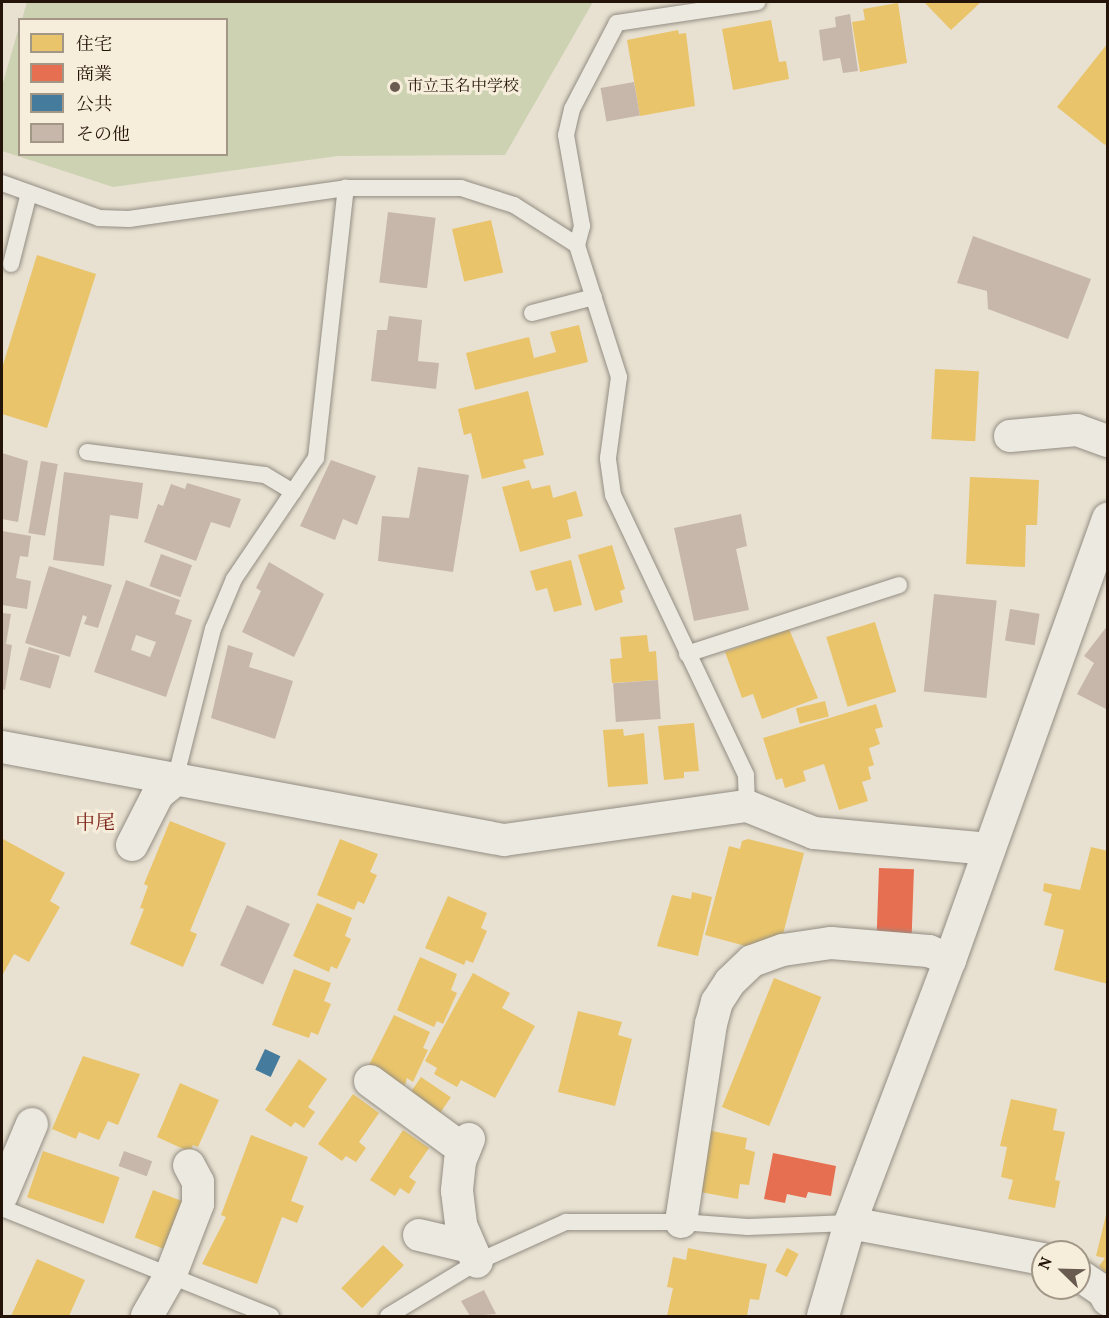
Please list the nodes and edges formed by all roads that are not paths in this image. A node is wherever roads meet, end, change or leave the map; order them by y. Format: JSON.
{"nodes":[{"id":1,"x":757,"y":2,"type":"edge"},
{"id":2,"x":2,"y":183,"type":"edge"},
{"id":3,"x":346,"y":188,"type":"junction"},
{"id":4,"x":30,"y":193,"type":"junction"},
{"id":5,"x":577,"y":245,"type":"junction"},
{"id":6,"x":12,"y":264,"type":"dead end"},
{"id":7,"x":594,"y":297,"type":"junction"},
{"id":8,"x":532,"y":313,"type":"dead end"},
{"id":9,"x":1010,"y":436,"type":"dead end"},
{"id":10,"x":1107,"y":441,"type":"edge"},
{"id":11,"x":87,"y":452,"type":"dead end"},
{"id":12,"x":293,"y":492,"type":"junction"},
{"id":13,"x":1107,"y":518,"type":"edge"},
{"id":14,"x":898,"y":585,"type":"dead end"},
{"id":15,"x":687,"y":654,"type":"junction"},
{"id":16,"x":2,"y":747,"type":"edge"},
{"id":17,"x":175,"y":780,"type":"junction"},
{"id":18,"x":747,"y":806,"type":"junction"},
{"id":19,"x":132,"y":845,"type":"dead end"},
{"id":20,"x":988,"y":849,"type":"junction"},
{"id":21,"x":950,"y":960,"type":"junction"},
{"id":22,"x":370,"y":1081,"type":"dead end"},
{"id":23,"x":32,"y":1124,"type":"dead end"},
{"id":24,"x":189,"y":1165,"type":"dead end"},
{"id":25,"x":2,"y":1195,"type":"edge"},
{"id":26,"x":2,"y":1209,"type":"edge"},
{"id":27,"x":681,"y":1222,"type":"junction"},
{"id":28,"x":850,"y":1223,"type":"junction"},
{"id":29,"x":419,"y":1235,"type":"dead end"},
{"id":30,"x":474,"y":1255,"type":"junction"},
{"id":31,"x":1031,"y":1257,"type":"edge"},
{"id":32,"x":171,"y":1274,"type":"junction"},
{"id":33,"x":1091,"y":1283,"type":"edge"},
{"id":34,"x":1107,"y":1300,"type":"edge"},
{"id":35,"x":147,"y":1317,"type":"edge"},
{"id":36,"x":271,"y":1317,"type":"edge"},
{"id":37,"x":388,"y":1317,"type":"edge"},
{"id":38,"x":823,"y":1317,"type":"edge"}],
"edges":[{"from":1,"to":5,"type":"lane"},
{"from":2,"to":4,"type":"lane"},
{"from":3,"to":4,"type":"lane"},
{"from":3,"to":5,"type":"lane"},
{"from":3,"to":12,"type":"lane"},
{"from":4,"to":6,"type":"lane"},
{"from":5,"to":7,"type":"lane"},
{"from":7,"to":8,"type":"lane"},
{"from":7,"to":15,"type":"lane"},
{"from":9,"to":10,"type":"street"},
{"from":11,"to":12,"type":"lane"},
{"from":12,"to":17,"type":"lane"},
{"from":13,"to":20,"type":"street"},
{"from":14,"to":15,"type":"lane"},
{"from":15,"to":18,"type":"lane"},
{"from":16,"to":17,"type":"street"},
{"from":17,"to":18,"type":"street"},
{"from":17,"to":19,"type":"street"},
{"from":18,"to":20,"type":"street"},
{"from":20,"to":21,"type":"street"},
{"from":21,"to":27,"type":"street"},
{"from":21,"to":28,"type":"street"},
{"from":22,"to":30,"type":"street"},
{"from":23,"to":25,"type":"street"},
{"from":24,"to":32,"type":"street"},
{"from":26,"to":32,"type":"lane"},
{"from":27,"to":28,"type":"lane"},
{"from":27,"to":30,"type":"lane"},
{"from":28,"to":31,"type":"street"},
{"from":28,"to":38,"type":"street"},
{"from":29,"to":30,"type":"street"},
{"from":30,"to":37,"type":"lane"},
{"from":32,"to":35,"type":"street"},
{"from":32,"to":36,"type":"lane"},
{"from":33,"to":34,"type":"street"}]}
